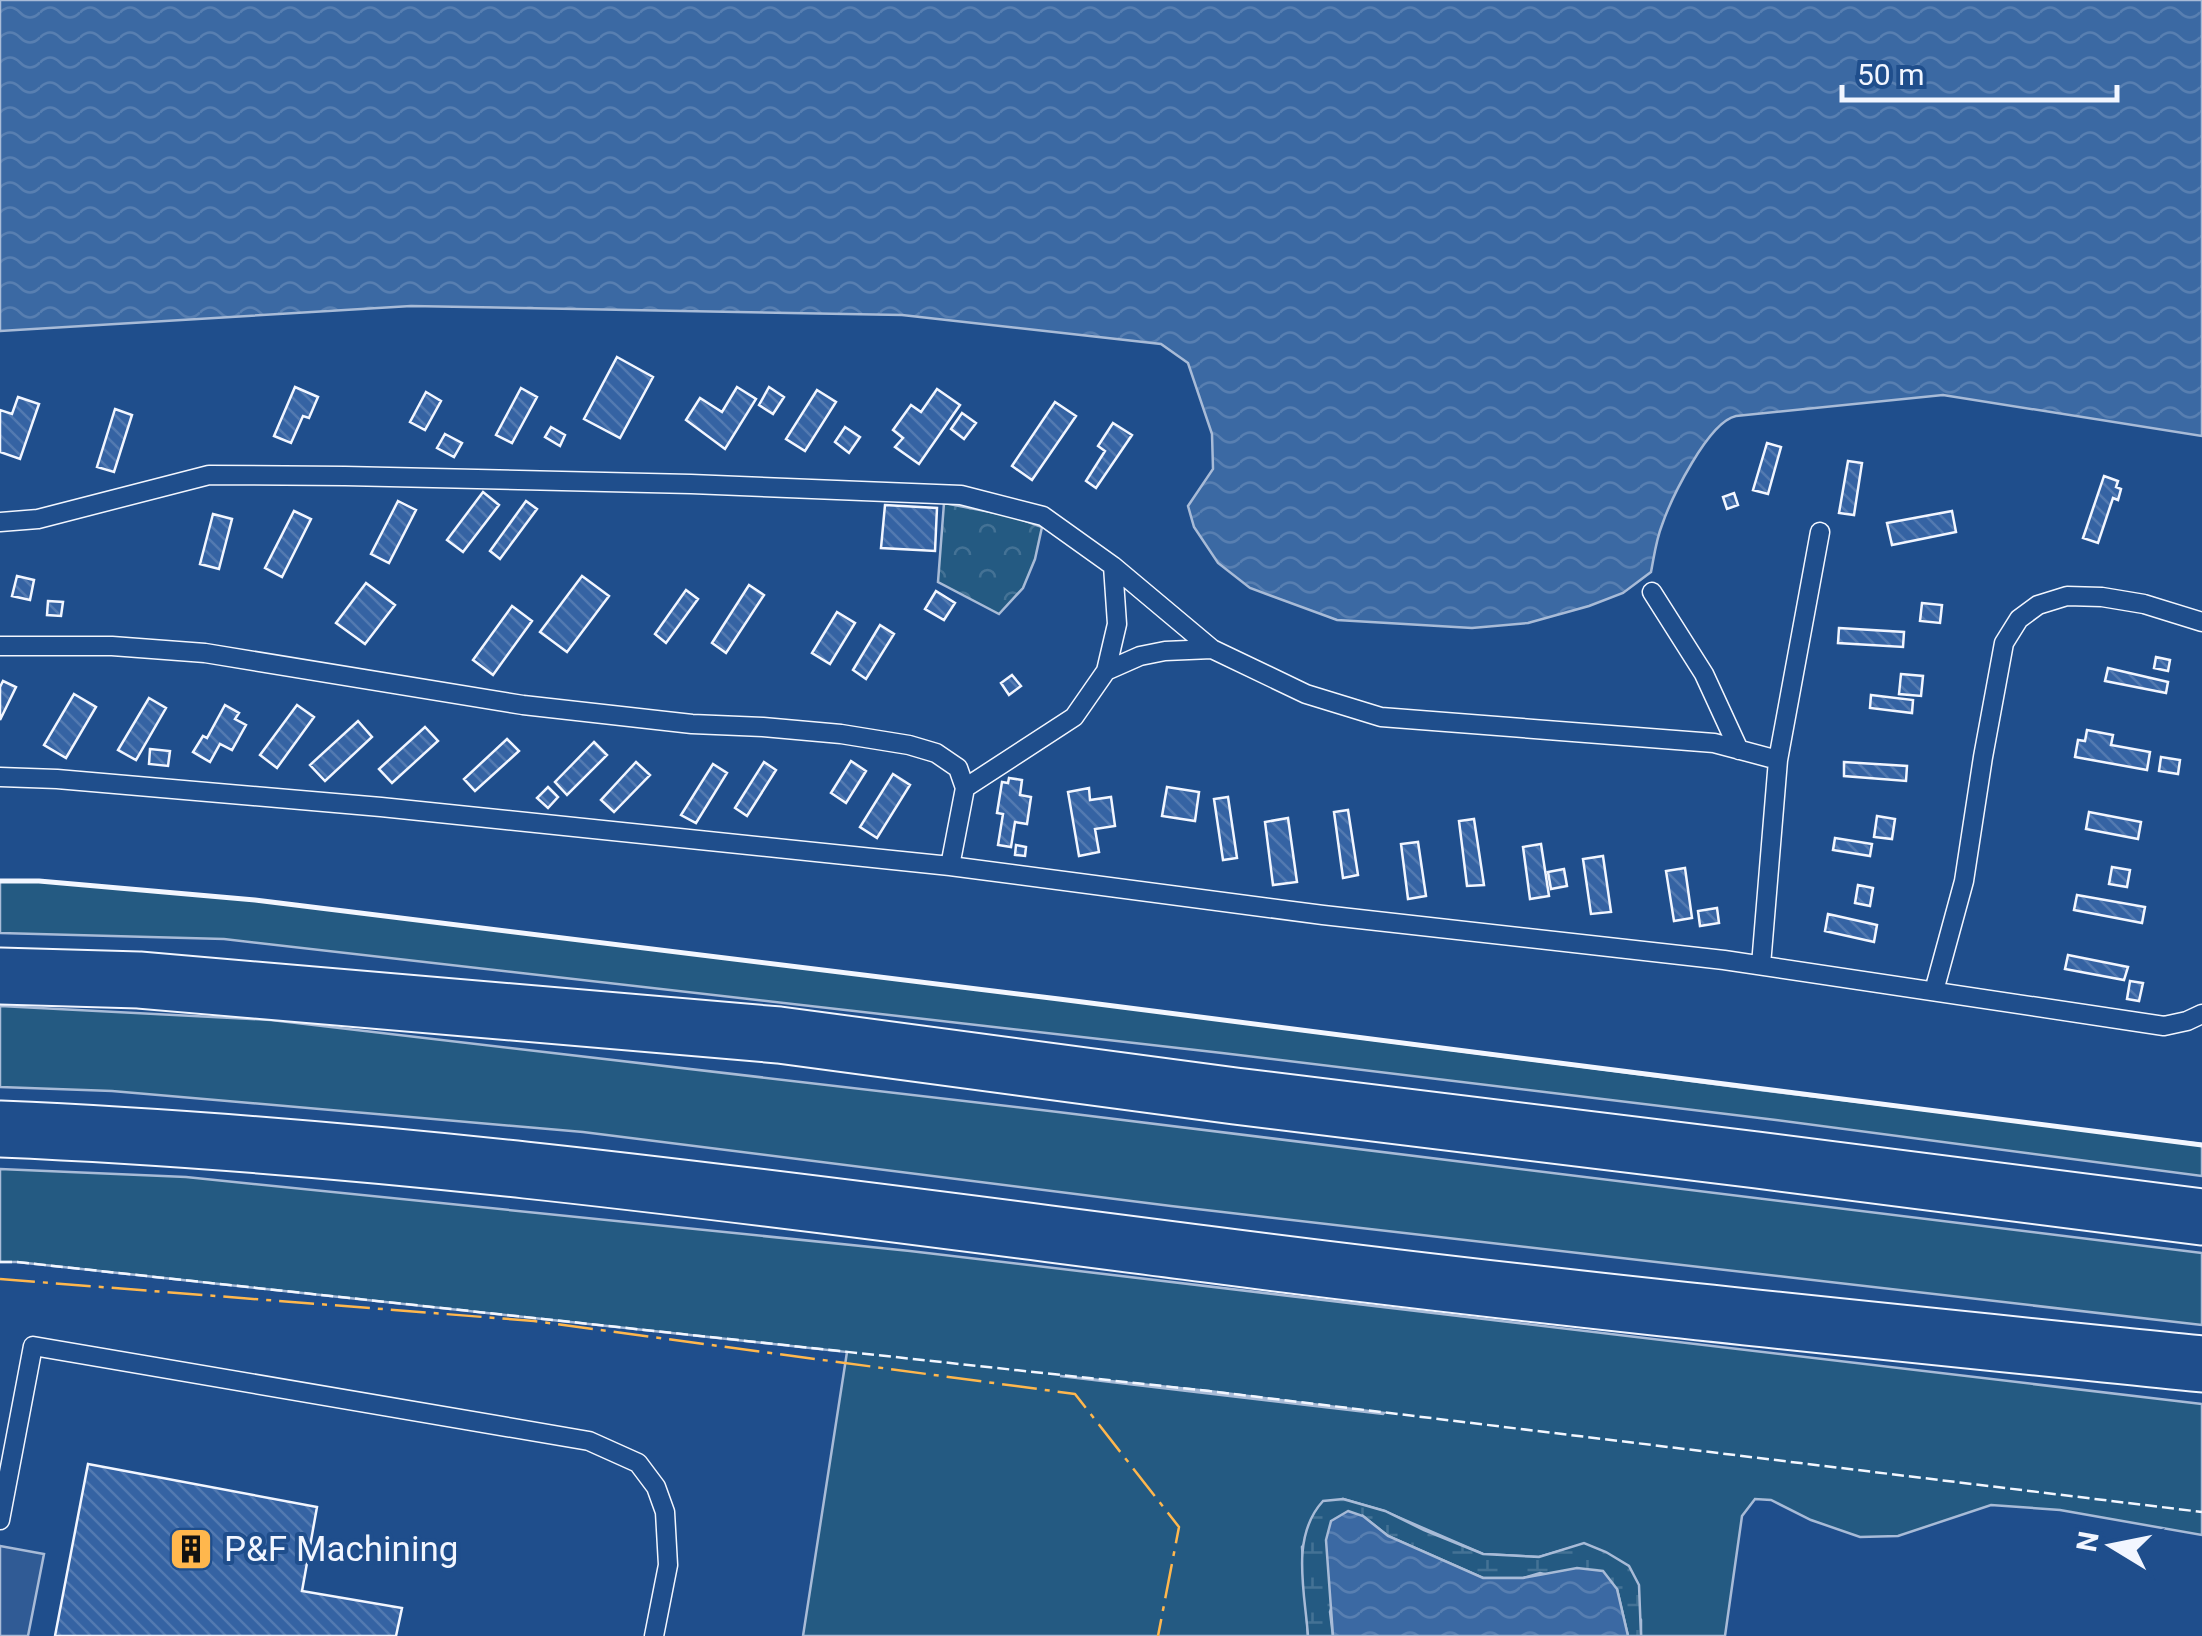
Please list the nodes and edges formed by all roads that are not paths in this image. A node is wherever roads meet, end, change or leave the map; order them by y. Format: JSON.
{"nodes":[{"id":1,"x":0,"y":522,"type":"edge"},
{"id":2,"x":1820,"y":532,"type":"dead end"},
{"id":3,"x":1113,"y":566,"type":"junction"},
{"id":4,"x":1652,"y":592,"type":"dead end"},
{"id":5,"x":2202,"y":622,"type":"edge"},
{"id":6,"x":0,"y":646,"type":"edge"},
{"id":7,"x":1212,"y":650,"type":"junction"},
{"id":8,"x":1106,"y":671,"type":"junction"},
{"id":9,"x":1739,"y":750,"type":"junction"},
{"id":10,"x":1778,"y":760,"type":"junction"},
{"id":11,"x":0,"y":778,"type":"edge"},
{"id":12,"x":965,"y":788,"type":"junction"},
{"id":13,"x":950,"y":866,"type":"junction"},
{"id":14,"x":1761,"y":965,"type":"junction"},
{"id":15,"x":0,"y":976,"type":"edge"},
{"id":16,"x":1934,"y":991,"type":"junction"},
{"id":17,"x":2202,"y":1014,"type":"edge"},
{"id":18,"x":0,"y":1129,"type":"edge"},
{"id":19,"x":2202,"y":1218,"type":"edge"},
{"id":20,"x":2202,"y":1364,"type":"edge"},
{"id":21,"x":0,"y":1520,"type":"edge"},
{"id":22,"x":654,"y":1636,"type":"edge"}],
"edges":[{"from":1,"to":3,"type":"lane"},
{"from":2,"to":10,"type":"lane"},
{"from":3,"to":7,"type":"lane"},
{"from":3,"to":8,"type":"lane"},
{"from":4,"to":9,"type":"lane"},
{"from":5,"to":16,"type":"lane"},
{"from":6,"to":12,"type":"lane"},
{"from":7,"to":8,"type":"lane"},
{"from":7,"to":9,"type":"lane"},
{"from":8,"to":12,"type":"lane"},
{"from":9,"to":10,"type":"lane"},
{"from":10,"to":14,"type":"lane"},
{"from":11,"to":13,"type":"lane"},
{"from":12,"to":13,"type":"lane"},
{"from":13,"to":14,"type":"lane"},
{"from":14,"to":16,"type":"lane"},
{"from":15,"to":19,"type":"highway"},
{"from":16,"to":17,"type":"lane"},
{"from":18,"to":20,"type":"highway"},
{"from":21,"to":22,"type":"lane"}]}
